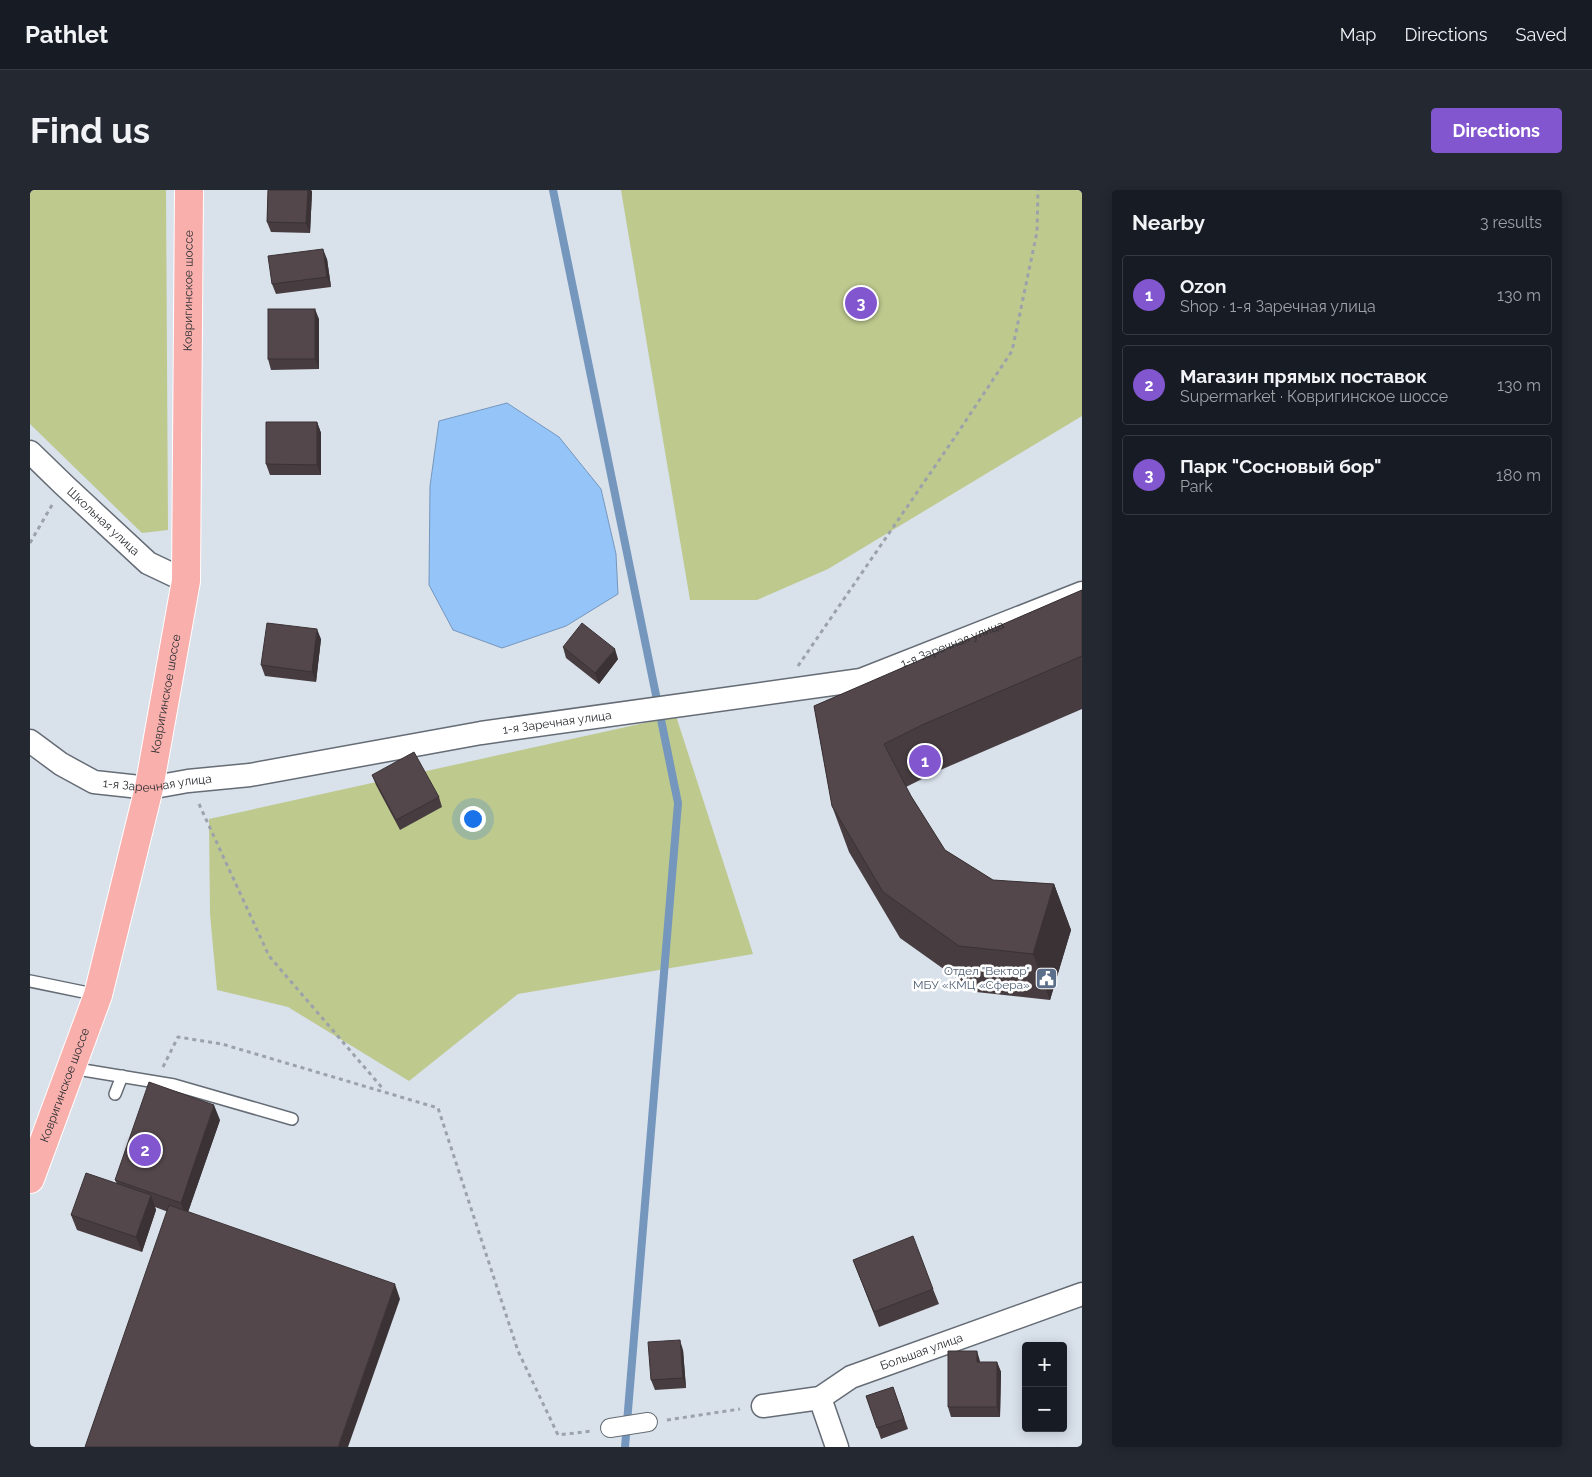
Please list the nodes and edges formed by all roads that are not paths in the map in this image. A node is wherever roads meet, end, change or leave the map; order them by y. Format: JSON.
{"nodes":[{"id":1,"x":189,"y":190,"type":"edge"},
{"id":2,"x":30,"y":452,"type":"edge"},
{"id":3,"x":186,"y":581,"type":"junction"},
{"id":4,"x":1082,"y":593,"type":"edge"},
{"id":5,"x":30,"y":741,"type":"edge"},
{"id":6,"x":149,"y":788,"type":"junction"},
{"id":7,"x":30,"y":981,"type":"edge"},
{"id":8,"x":98,"y":995,"type":"junction"},
{"id":9,"x":71,"y":1068,"type":"junction"},
{"id":10,"x":122,"y":1076,"type":"junction"},
{"id":11,"x":115,"y":1094,"type":"dead end"},
{"id":12,"x":292,"y":1119,"type":"dead end"},
{"id":13,"x":30,"y":1179,"type":"edge"},
{"id":14,"x":1082,"y":1294,"type":"edge"},
{"id":15,"x":820,"y":1398,"type":"junction"},
{"id":16,"x":763,"y":1406,"type":"road end"},
{"id":17,"x":648,"y":1422,"type":"road end"},
{"id":18,"x":610,"y":1428,"type":"road end"},
{"id":19,"x":836,"y":1447,"type":"edge"}],
"edges":[{"from":1,"to":3,"type":"main road","name":"Ковригинское шоссе"},
{"from":2,"to":3,"type":"street","name":"Школьная улица"},
{"from":3,"to":6,"type":"main road","name":"Ковригинское шоссе"},
{"from":4,"to":6,"type":"street","name":"1-я Заречная улица"},
{"from":5,"to":6,"type":"street","name":"1-я Заречная улица"},
{"from":6,"to":8,"type":"main road","name":"Ковригинское шоссе"},
{"from":7,"to":8,"type":"lane"},
{"from":8,"to":9,"type":"main road","name":"Ковригинское шоссе"},
{"from":9,"to":10,"type":"lane"},
{"from":9,"to":13,"type":"main road","name":"Ковригинское шоссе"},
{"from":10,"to":11,"type":"lane"},
{"from":10,"to":12,"type":"lane"},
{"from":14,"to":15,"type":"street","name":"Большая улица"},
{"from":15,"to":16,"type":"street","name":"Большая улица"},
{"from":15,"to":19,"type":"street"},
{"from":17,"to":18,"type":"street"}]}
